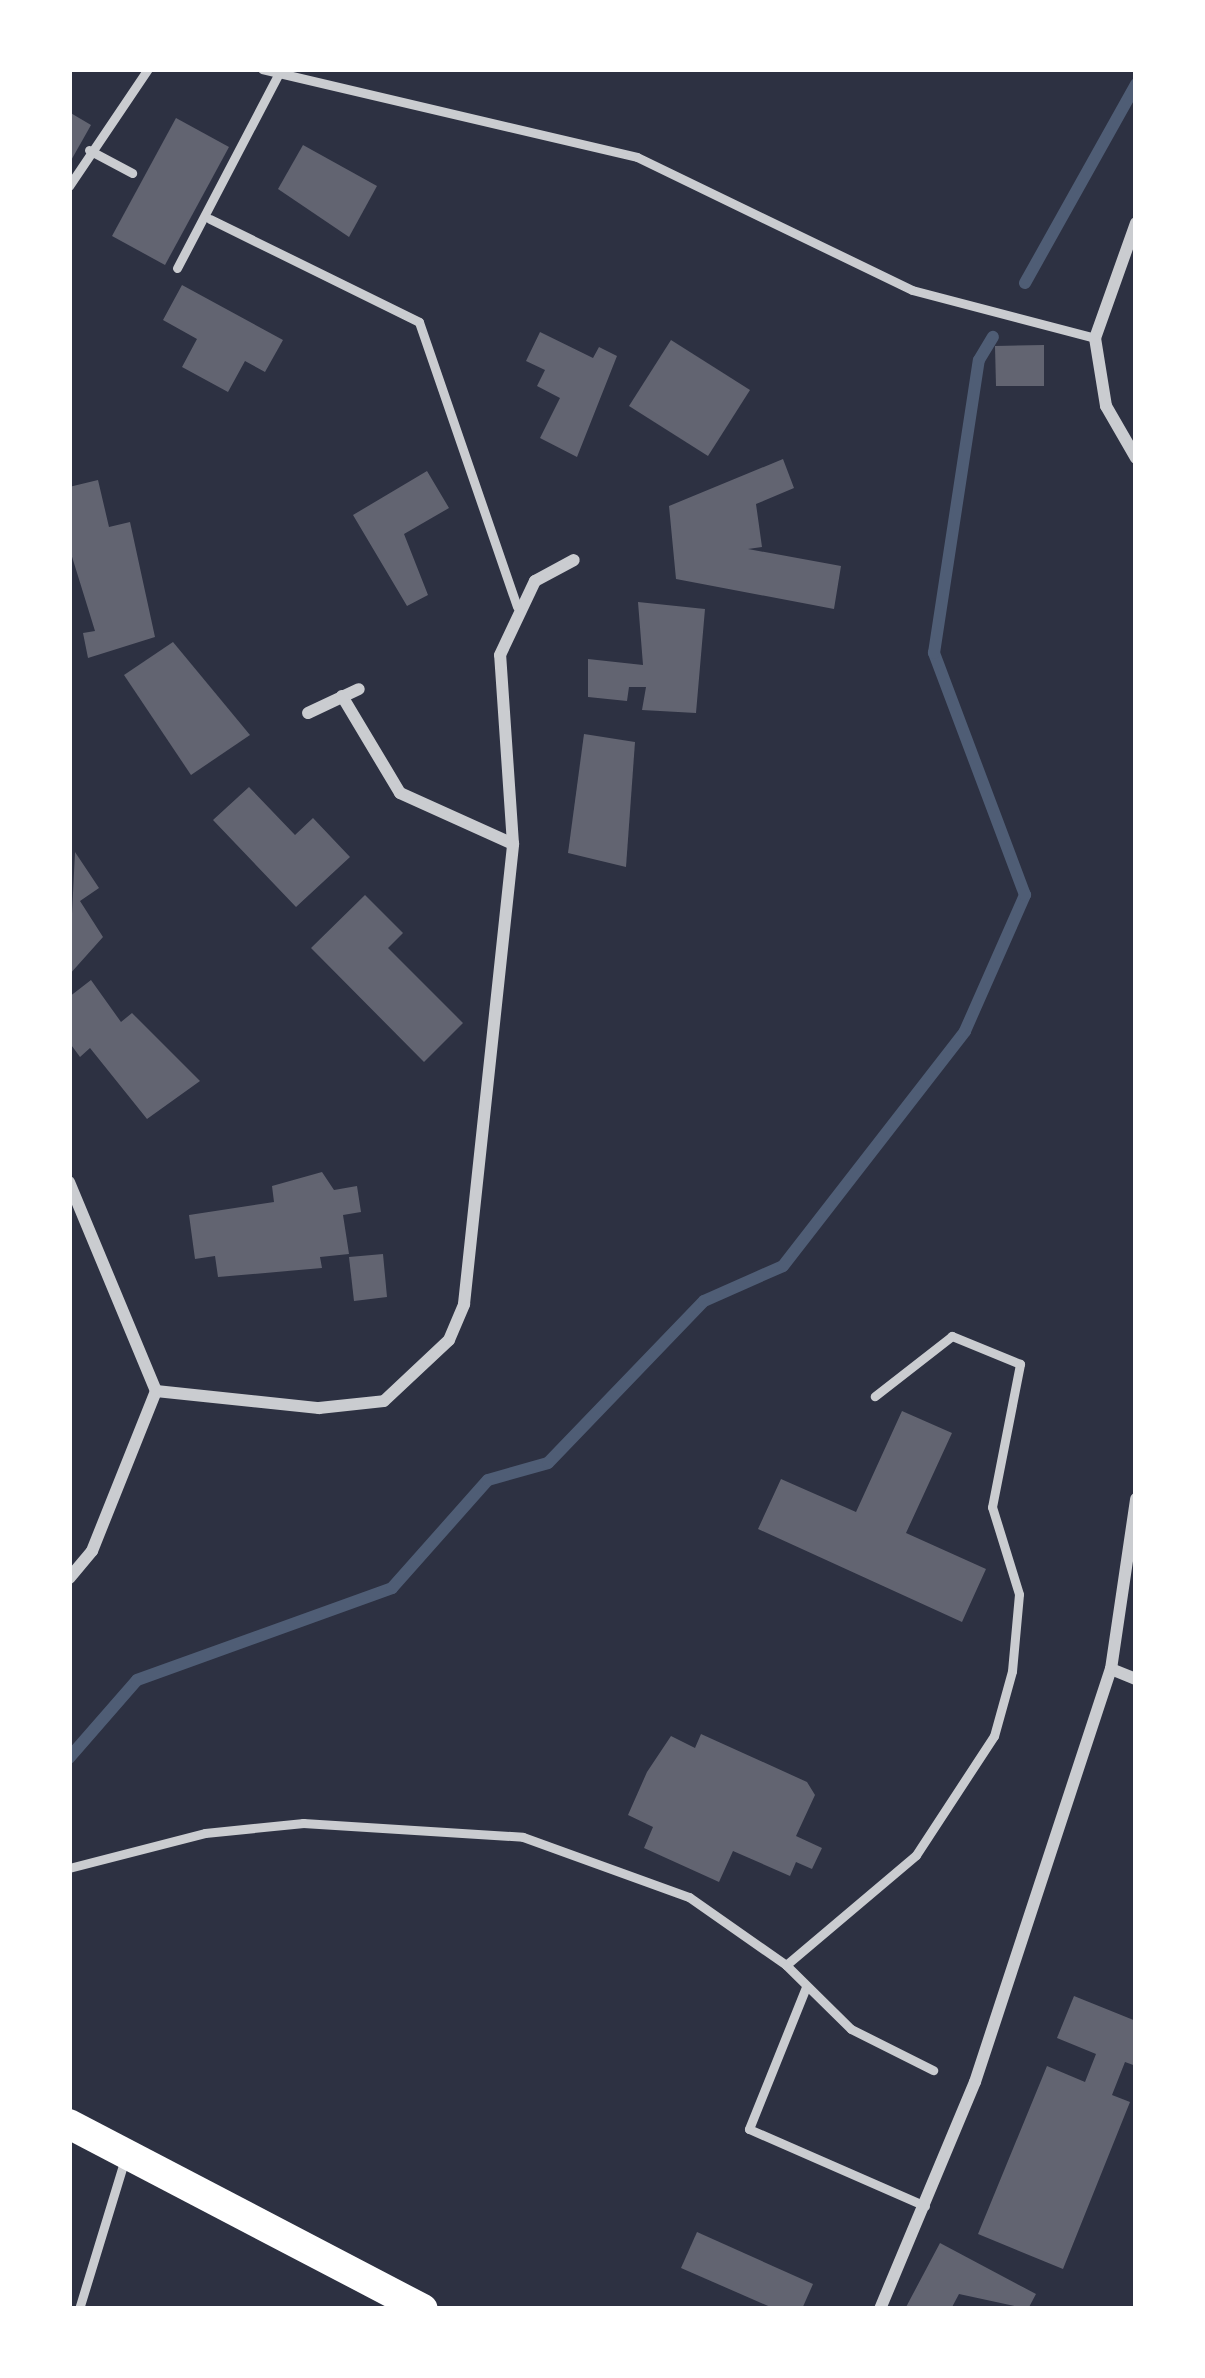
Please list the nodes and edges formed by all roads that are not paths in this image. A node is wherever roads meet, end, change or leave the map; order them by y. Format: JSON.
{"nodes":[{"id":1,"x":148,"y":69,"type":"edge"},
{"id":2,"x":262,"y":69,"type":"edge"},
{"id":3,"x":278,"y":74,"type":"junction"},
{"id":4,"x":89,"y":150,"type":"junction"},
{"id":5,"x":132,"y":172,"type":"dead end"},
{"id":6,"x":69,"y":186,"type":"edge"},
{"id":7,"x":210,"y":219,"type":"junction"},
{"id":8,"x":1136,"y":223,"type":"edge"},
{"id":9,"x":177,"y":268,"type":"dead end"},
{"id":10,"x":1095,"y":338,"type":"junction"},
{"id":11,"x":1136,"y":458,"type":"edge"},
{"id":12,"x":574,"y":560,"type":"dead end"},
{"id":13,"x":517,"y":607,"type":"junction"},
{"id":14,"x":359,"y":688,"type":"dead end"},
{"id":15,"x":342,"y":696,"type":"junction"},
{"id":16,"x":308,"y":713,"type":"dead end"},
{"id":17,"x":513,"y":844,"type":"junction"},
{"id":18,"x":69,"y":1182,"type":"edge"},
{"id":19,"x":157,"y":1390,"type":"junction"},
{"id":20,"x":875,"y":1396,"type":"dead end"},
{"id":21,"x":1136,"y":1499,"type":"edge"},
{"id":22,"x":1136,"y":1516,"type":"edge"},
{"id":23,"x":69,"y":1578,"type":"edge"},
{"id":24,"x":1111,"y":1669,"type":"junction"},
{"id":25,"x":1136,"y":1678,"type":"edge"},
{"id":26,"x":69,"y":1868,"type":"edge"},
{"id":27,"x":787,"y":1965,"type":"junction"},
{"id":28,"x":806,"y":1987,"type":"junction"},
{"id":29,"x":934,"y":2070,"type":"dead end"},
{"id":30,"x":69,"y":2124,"type":"edge"},
{"id":31,"x":127,"y":2154,"type":"junction"},
{"id":32,"x":925,"y":2206,"type":"junction"},
{"id":33,"x":79,"y":2309,"type":"edge"},
{"id":34,"x":423,"y":2309,"type":"edge"},
{"id":35,"x":880,"y":2309,"type":"edge"}],
"edges":[{"from":1,"to":4,"type":"lane"},
{"from":2,"to":3,"type":"lane"},
{"from":3,"to":7,"type":"lane"},
{"from":3,"to":10,"type":"lane"},
{"from":4,"to":5,"type":"lane"},
{"from":4,"to":6,"type":"lane"},
{"from":7,"to":9,"type":"lane"},
{"from":7,"to":13,"type":"lane"},
{"from":8,"to":10,"type":"street"},
{"from":10,"to":11,"type":"street"},
{"from":12,"to":13,"type":"street"},
{"from":13,"to":17,"type":"street"},
{"from":14,"to":15,"type":"street"},
{"from":15,"to":16,"type":"street"},
{"from":15,"to":17,"type":"street"},
{"from":17,"to":19,"type":"street"},
{"from":18,"to":19,"type":"street"},
{"from":19,"to":23,"type":"street"},
{"from":20,"to":27,"type":"lane"},
{"from":21,"to":22,"type":"street"},
{"from":22,"to":24,"type":"street"},
{"from":24,"to":25,"type":"street"},
{"from":24,"to":32,"type":"street"},
{"from":26,"to":27,"type":"lane"},
{"from":27,"to":28,"type":"lane"},
{"from":28,"to":29,"type":"lane"},
{"from":28,"to":32,"type":"lane"},
{"from":30,"to":31,"type":"main road"},
{"from":31,"to":33,"type":"lane"},
{"from":31,"to":34,"type":"main road"},
{"from":32,"to":35,"type":"street"}]}
